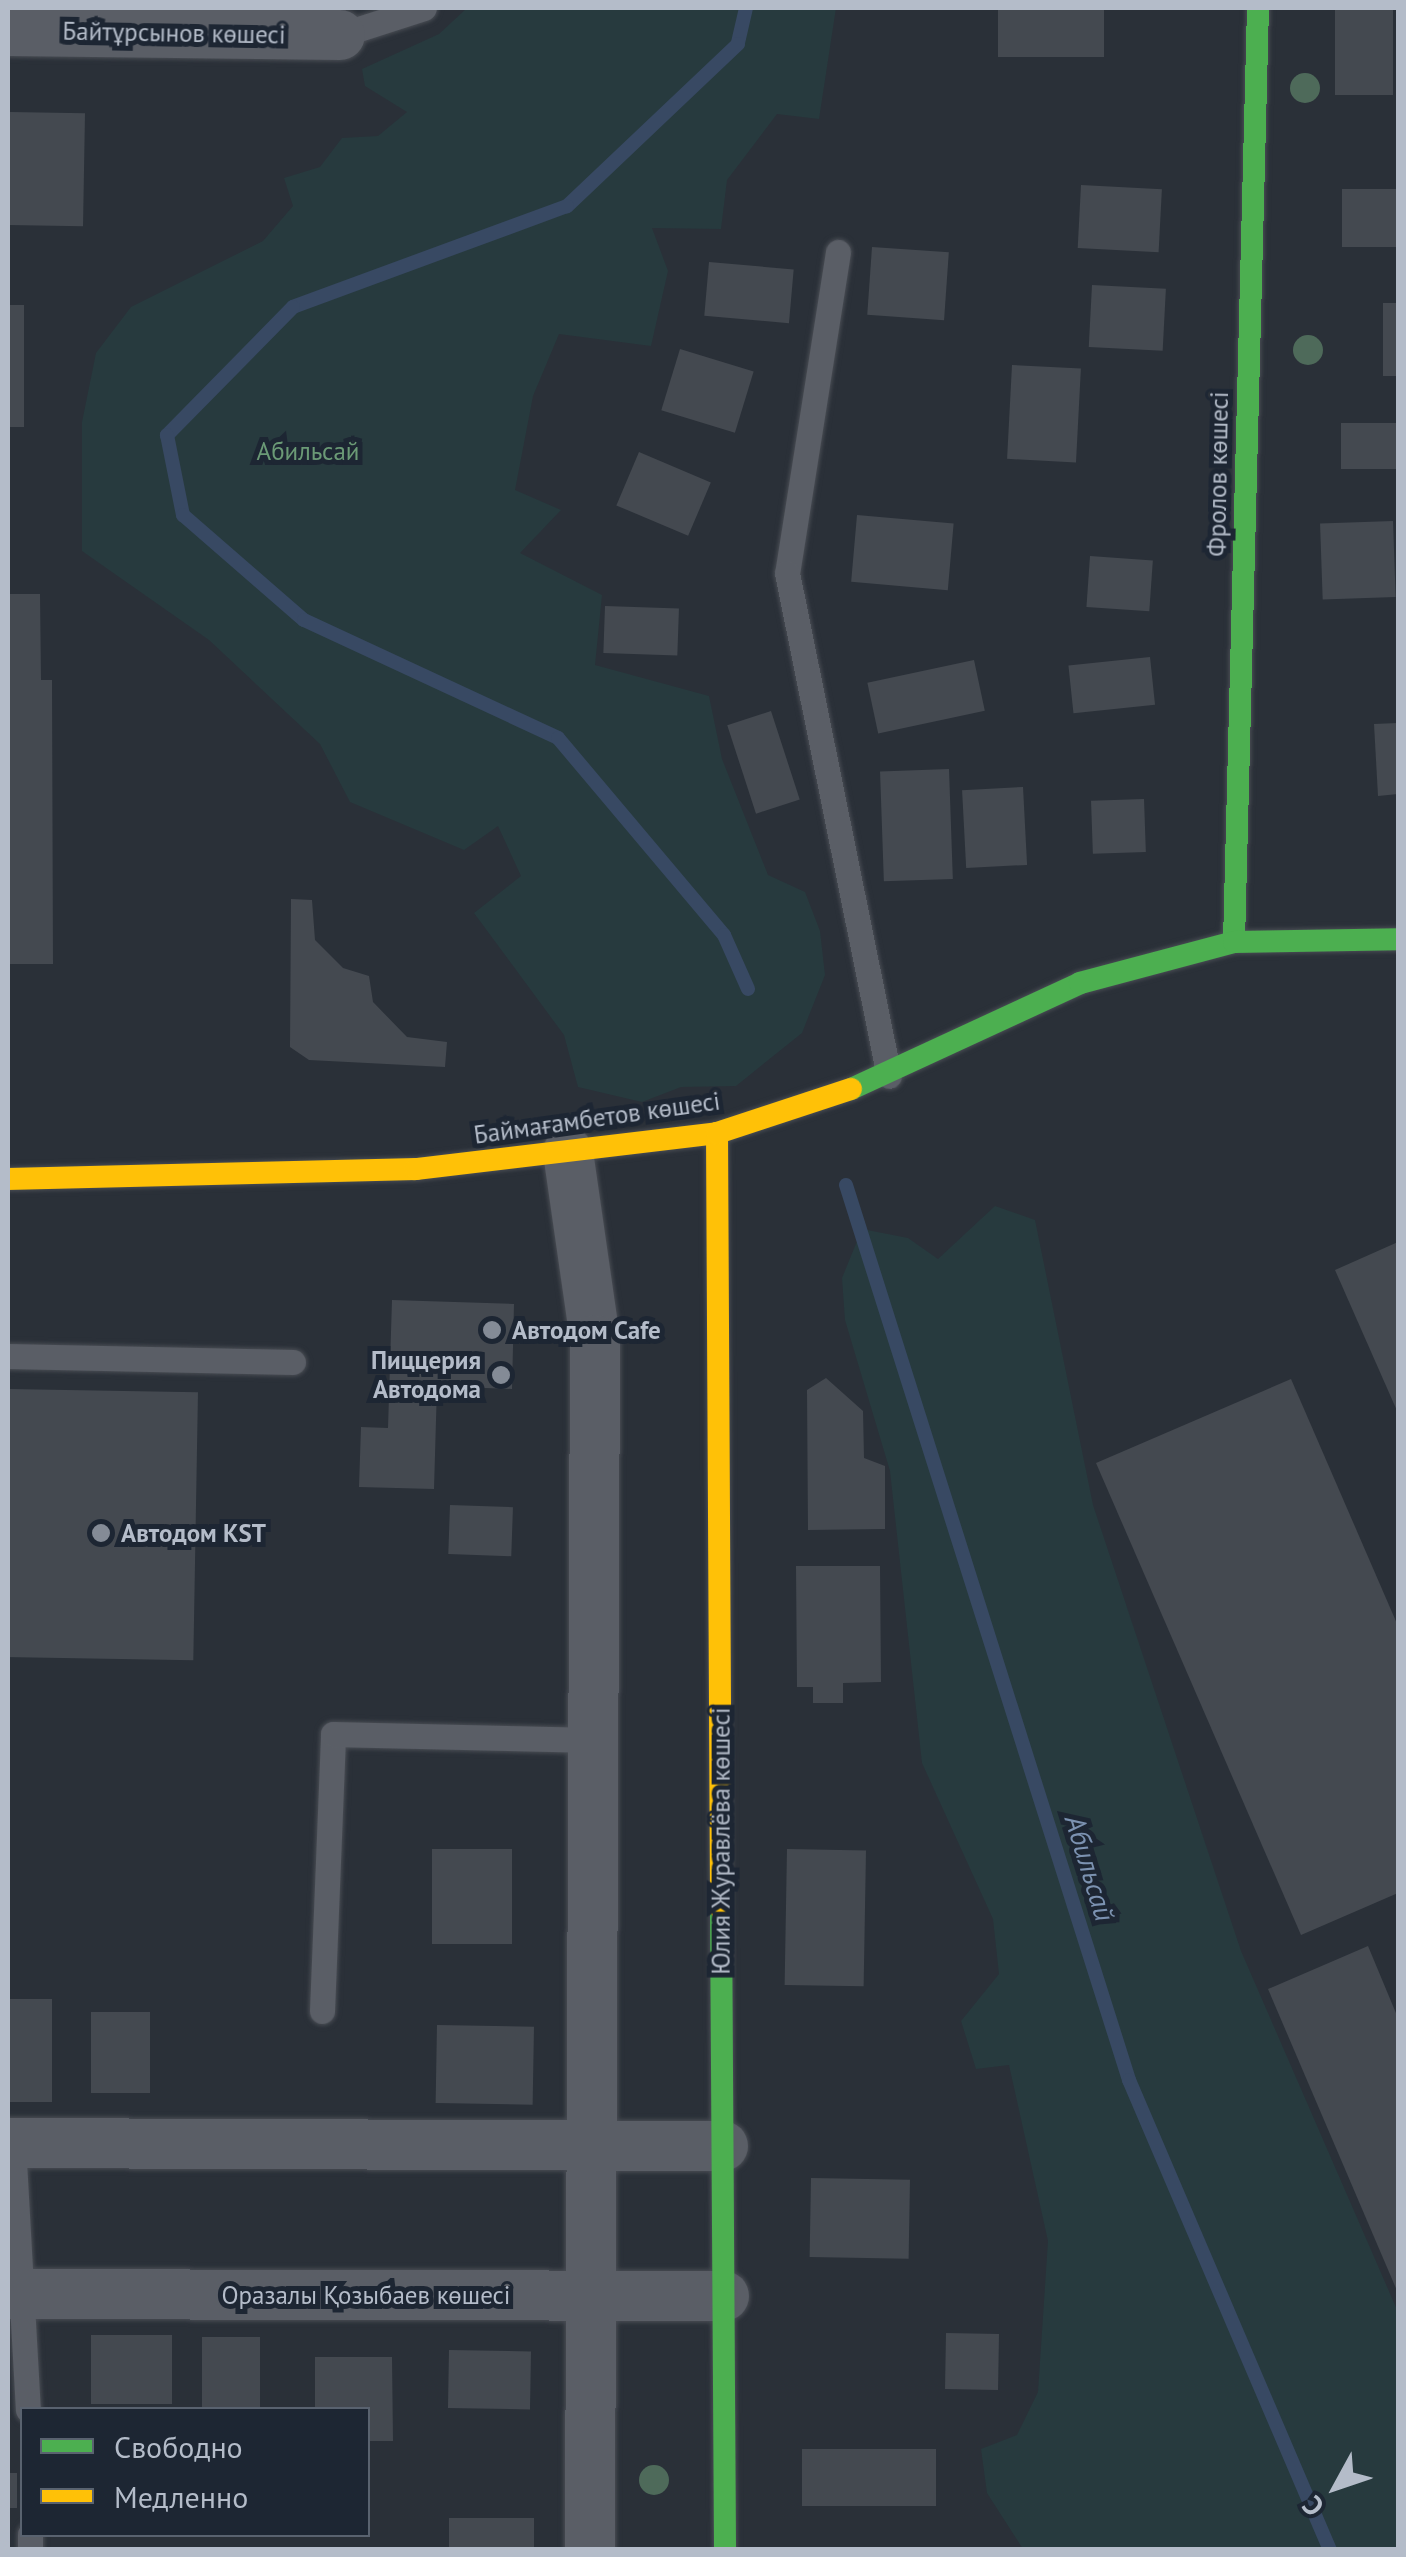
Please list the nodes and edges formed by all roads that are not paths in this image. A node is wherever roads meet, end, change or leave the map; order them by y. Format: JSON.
{"nodes":[{"id":1,"x":424,"y":8,"type":"edge"},
{"id":2,"x":1258,"y":8,"type":"edge"},
{"id":3,"x":8,"y":31,"type":"edge"},
{"id":4,"x":340,"y":35,"type":"joint"},
{"id":5,"x":838,"y":252,"type":"dead end"},
{"id":6,"x":1398,"y":939,"type":"edge"},
{"id":7,"x":1234,"y":942,"type":"junction"},
{"id":8,"x":889,"y":1076,"type":"junction"},
{"id":9,"x":717,"y":1134,"type":"junction"},
{"id":10,"x":568,"y":1152,"type":"junction"},
{"id":11,"x":8,"y":1179,"type":"edge"},
{"id":12,"x":8,"y":1356,"type":"edge"},
{"id":13,"x":293,"y":1362,"type":"dead end"},
{"id":14,"x":594,"y":1740,"type":"junction"},
{"id":15,"x":322,"y":2011,"type":"dead end"},
{"id":16,"x":10,"y":2143,"type":"edge"},
{"id":17,"x":592,"y":2145,"type":"junction"},
{"id":18,"x":723,"y":2146,"type":"junction"},
{"id":19,"x":17,"y":2294,"type":"edge"},
{"id":20,"x":591,"y":2295,"type":"junction"},
{"id":21,"x":724,"y":2296,"type":"junction"},
{"id":22,"x":28,"y":2407,"type":"edge"},
{"id":23,"x":590,"y":2550,"type":"edge"},
{"id":24,"x":726,"y":2550,"type":"edge"}],
"edges":[{"from":1,"to":4,"type":"lane"},
{"from":2,"to":7,"type":"street","name":"Фролов көшесі"},
{"from":3,"to":4,"type":"street","name":"Байтұрсынов көшесі"},
{"from":5,"to":8,"type":"lane"},
{"from":6,"to":7,"type":"street","name":"Баймағамбетов көшесі"},
{"from":7,"to":8,"type":"street","name":"Баймағамбетов көшесі"},
{"from":8,"to":9,"type":"street","name":"Баймағамбетов көшесі"},
{"from":9,"to":10,"type":"street","name":"Баймағамбетов көшесі"},
{"from":9,"to":18,"type":"street","name":"Юлия Журавлёва көшесі"},
{"from":10,"to":11,"type":"street","name":"Баймағамбетов көшесі"},
{"from":10,"to":14,"type":"street"},
{"from":12,"to":13,"type":"lane"},
{"from":14,"to":15,"type":"lane"},
{"from":14,"to":17,"type":"street"},
{"from":16,"to":17,"type":"street"},
{"from":16,"to":19,"type":"lane"},
{"from":17,"to":18,"type":"street"},
{"from":17,"to":20,"type":"street"},
{"from":18,"to":21,"type":"street","name":"Юлия Журавлёва көшесі"},
{"from":19,"to":20,"type":"street","name":"Оразалы Қозыбаев көшесі"},
{"from":19,"to":22,"type":"lane"},
{"from":20,"to":21,"type":"street","name":"Оразалы Қозыбаев көшесі"},
{"from":20,"to":23,"type":"street"},
{"from":21,"to":24,"type":"street","name":"Юлия Журавлёва көшесі"}]}
